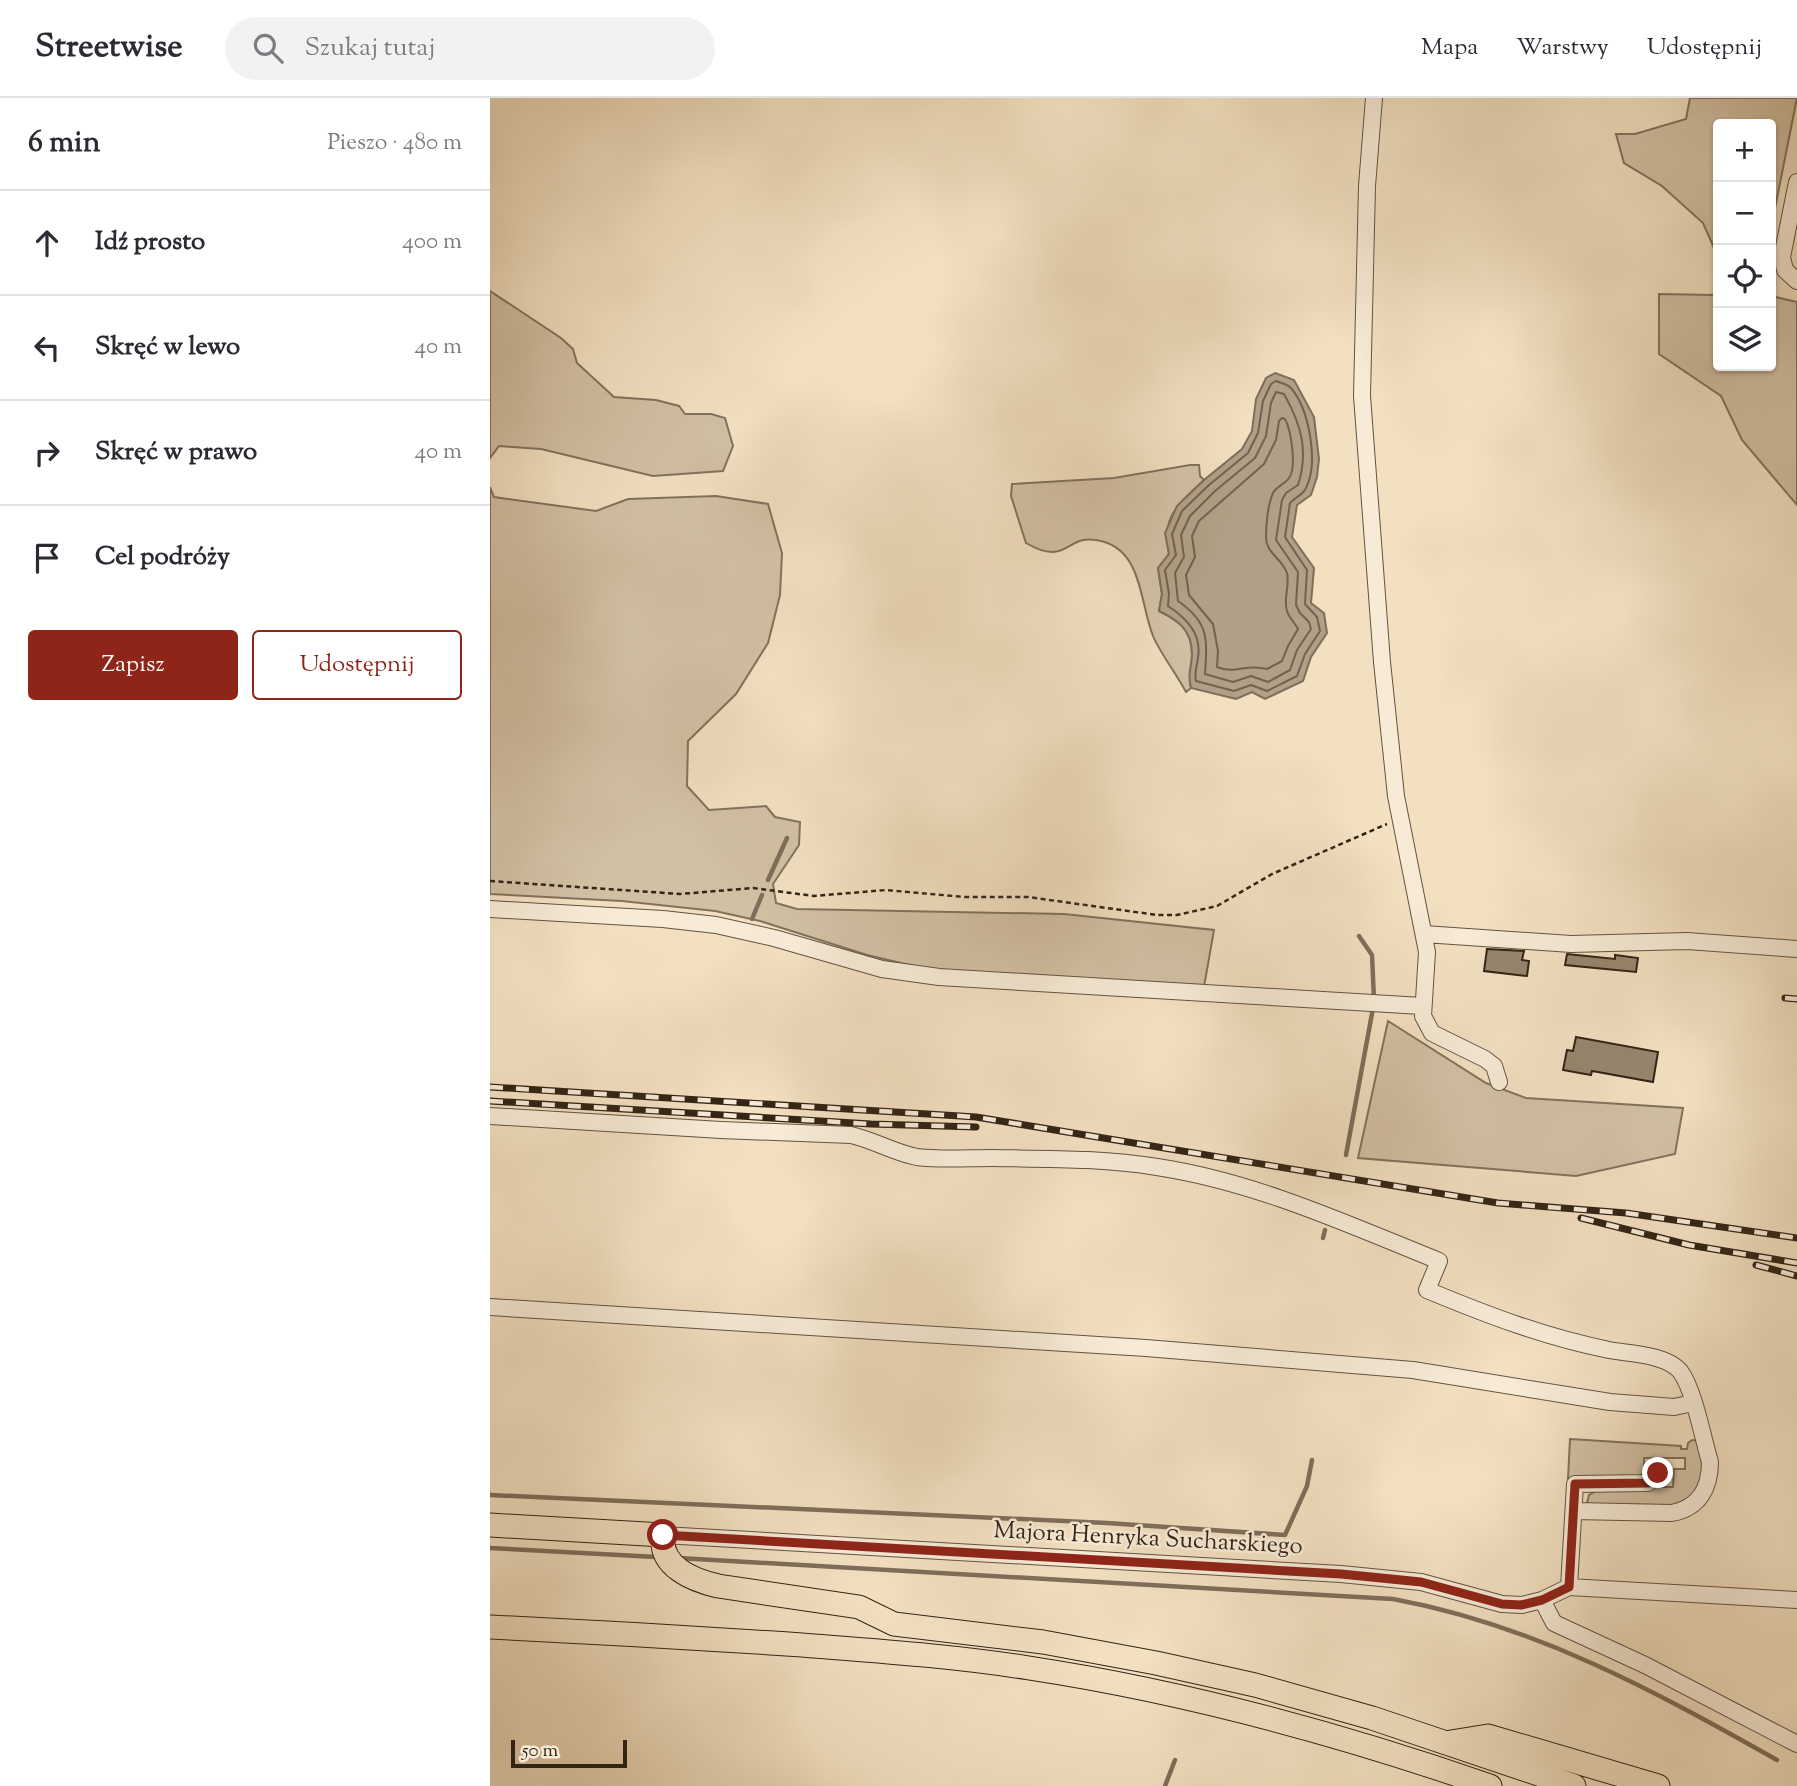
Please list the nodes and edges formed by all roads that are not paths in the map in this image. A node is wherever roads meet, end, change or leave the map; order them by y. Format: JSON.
{"nodes":[{"id":1,"x":1374,"y":98,"type":"edge"},
{"id":2,"x":1797,"y":182,"type":"edge"},
{"id":3,"x":1797,"y":281,"type":"edge"},
{"id":4,"x":490,"y":909,"type":"edge"},
{"id":5,"x":1424,"y":934,"type":"junction"},
{"id":6,"x":1797,"y":949,"type":"edge"},
{"id":7,"x":1422,"y":1006,"type":"junction"},
{"id":8,"x":1499,"y":1082,"type":"dead end"},
{"id":9,"x":490,"y":1116,"type":"edge"},
{"id":10,"x":490,"y":1307,"type":"edge"},
{"id":11,"x":1693,"y":1402,"type":"junction"},
{"id":12,"x":1658,"y":1473,"type":"dead end"},
{"id":13,"x":1574,"y":1511,"type":"junction"},
{"id":14,"x":490,"y":1525,"type":"edge"},
{"id":15,"x":663,"y":1535,"type":"junction"},
{"id":16,"x":1569,"y":1587,"type":"junction"},
{"id":17,"x":1542,"y":1600,"type":"junction"},
{"id":18,"x":1797,"y":1600,"type":"edge"},
{"id":19,"x":490,"y":1627,"type":"edge"},
{"id":20,"x":1448,"y":1742,"type":"junction"},
{"id":21,"x":1797,"y":1744,"type":"edge"},
{"id":22,"x":1423,"y":1763,"type":"junction"},
{"id":23,"x":1446,"y":1786,"type":"edge"},
{"id":24,"x":1490,"y":1786,"type":"edge"},
{"id":25,"x":1574,"y":1786,"type":"edge"},
{"id":26,"x":1658,"y":1786,"type":"edge"}],
"edges":[{"from":1,"to":5,"type":"street"},
{"from":2,"to":3,"type":"street"},
{"from":4,"to":7,"type":"street"},
{"from":5,"to":6,"type":"street"},
{"from":5,"to":7,"type":"street"},
{"from":7,"to":8,"type":"street"},
{"from":9,"to":11,"type":"street"},
{"from":10,"to":11,"type":"street"},
{"from":11,"to":13,"type":"street"},
{"from":12,"to":13,"type":"street"},
{"from":13,"to":16,"type":"street"},
{"from":14,"to":15,"type":"highway","name":"Majora Henryka Sucharskiego"},
{"from":15,"to":17,"type":"street","name":"Majora Henryka Sucharskiego"},
{"from":15,"to":20,"type":"highway"},
{"from":16,"to":17,"type":"street","name":"Majora Henryka Sucharskiego"},
{"from":16,"to":18,"type":"street","name":"Majora Henryka Sucharskiego"},
{"from":17,"to":21,"type":"street"},
{"from":19,"to":22,"type":"highway"},
{"from":20,"to":25,"type":"highway"},
{"from":20,"to":26,"type":"highway"},
{"from":22,"to":23,"type":"highway"},
{"from":22,"to":24,"type":"highway"}]}
